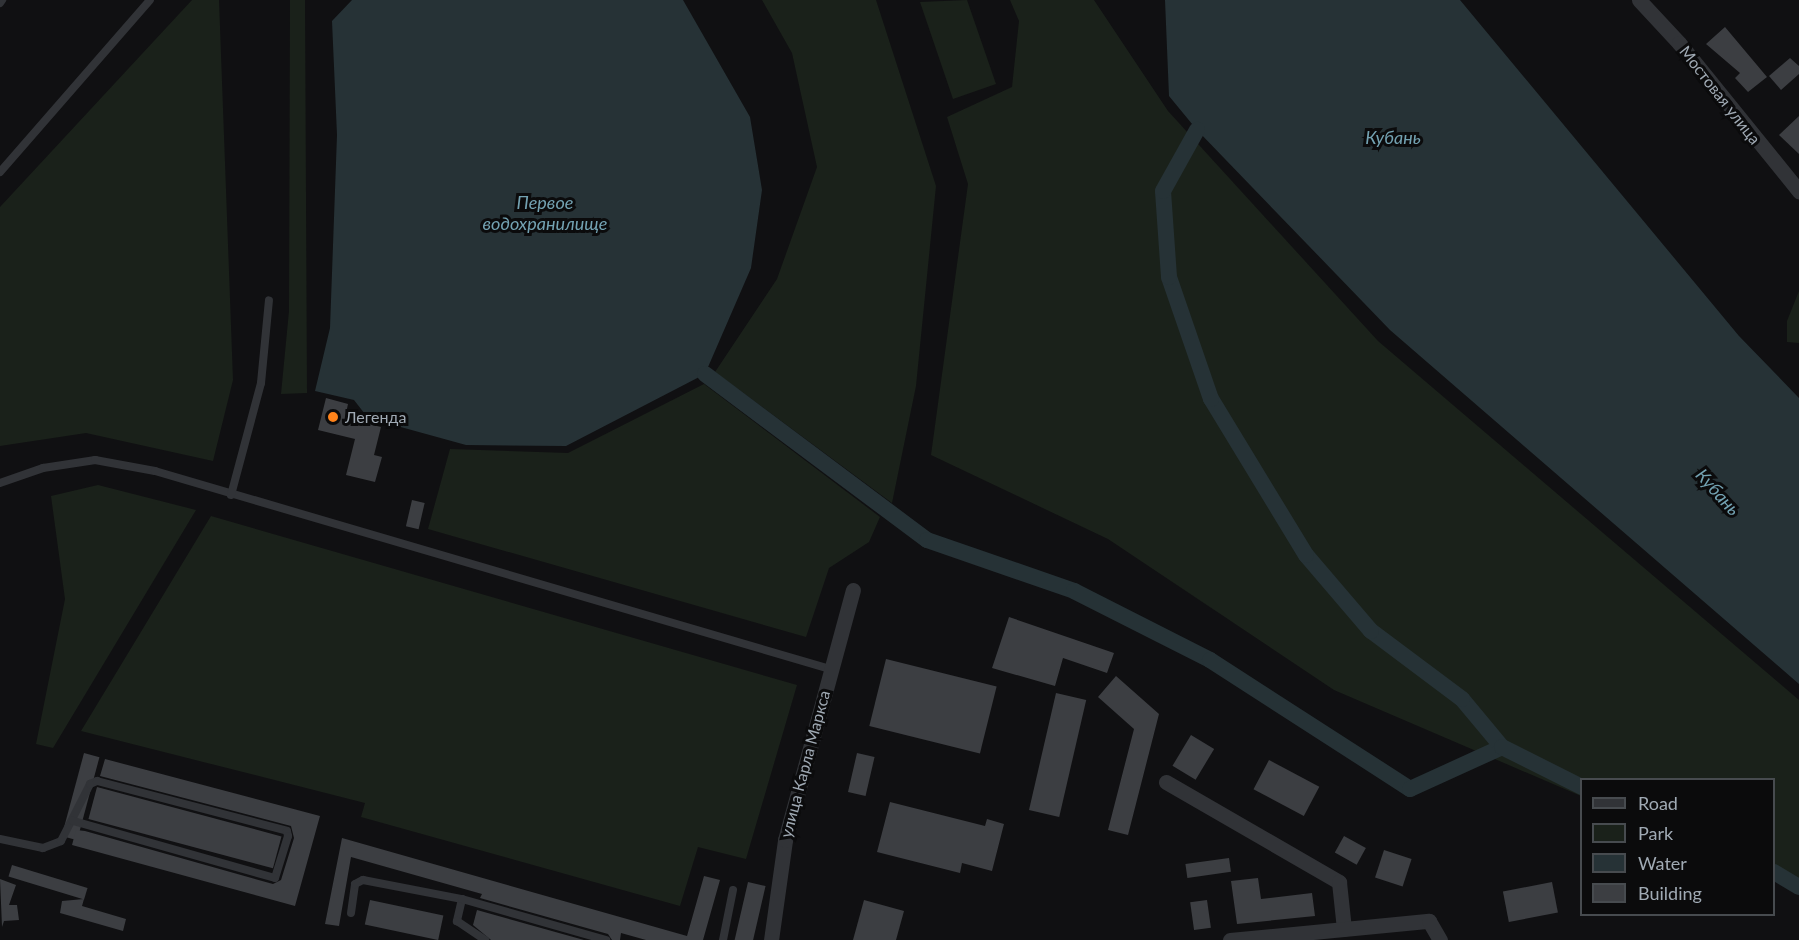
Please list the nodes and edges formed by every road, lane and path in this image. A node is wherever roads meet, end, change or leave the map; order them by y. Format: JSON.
{"nodes":[{"id":1,"x":150,"y":0,"type":"edge"},
{"id":2,"x":1639,"y":0,"type":"edge"},
{"id":3,"x":0,"y":172,"type":"edge"},
{"id":4,"x":1799,"y":191,"type":"edge"},
{"id":5,"x":269,"y":300,"type":"dead end"},
{"id":6,"x":0,"y":483,"type":"edge"},
{"id":7,"x":231,"y":495,"type":"junction"},
{"id":8,"x":853,"y":590,"type":"dead end"},
{"id":9,"x":830,"y":669,"type":"junction"},
{"id":10,"x":1166,"y":782,"type":"dead end"},
{"id":11,"x":73,"y":821,"type":"junction"},
{"id":12,"x":0,"y":839,"type":"edge"},
{"id":13,"x":733,"y":890,"type":"dead end"},
{"id":14,"x":462,"y":899,"type":"junction"},
{"id":15,"x":351,"y":912,"type":"dead end"},
{"id":16,"x":1344,"y":929,"type":"junction"},
{"id":17,"x":485,"y":940,"type":"edge"},
{"id":18,"x":606,"y":940,"type":"edge"},
{"id":19,"x":723,"y":940,"type":"edge"},
{"id":20,"x":771,"y":940,"type":"edge"},
{"id":21,"x":1230,"y":940,"type":"edge"},
{"id":22,"x":1440,"y":940,"type":"edge"}],
"edges":[{"from":1,"to":3,"type":"lane"},
{"from":2,"to":4,"type":"street","name":"Мостовая улица"},
{"from":5,"to":7,"type":"lane"},
{"from":6,"to":7,"type":"lane"},
{"from":7,"to":9,"type":"lane"},
{"from":8,"to":9,"type":"street","name":"улица Карла Маркса"},
{"from":9,"to":20,"type":"street","name":"улица Карла Маркса"},
{"from":10,"to":16,"type":"street"},
{"from":11,"to":11,"type":"lane"},
{"from":11,"to":12,"type":"lane"},
{"from":13,"to":19,"type":"lane"},
{"from":14,"to":15,"type":"lane"},
{"from":14,"to":17,"type":"lane"},
{"from":14,"to":18,"type":"lane"},
{"from":16,"to":21,"type":"street"},
{"from":16,"to":22,"type":"street"}]}
